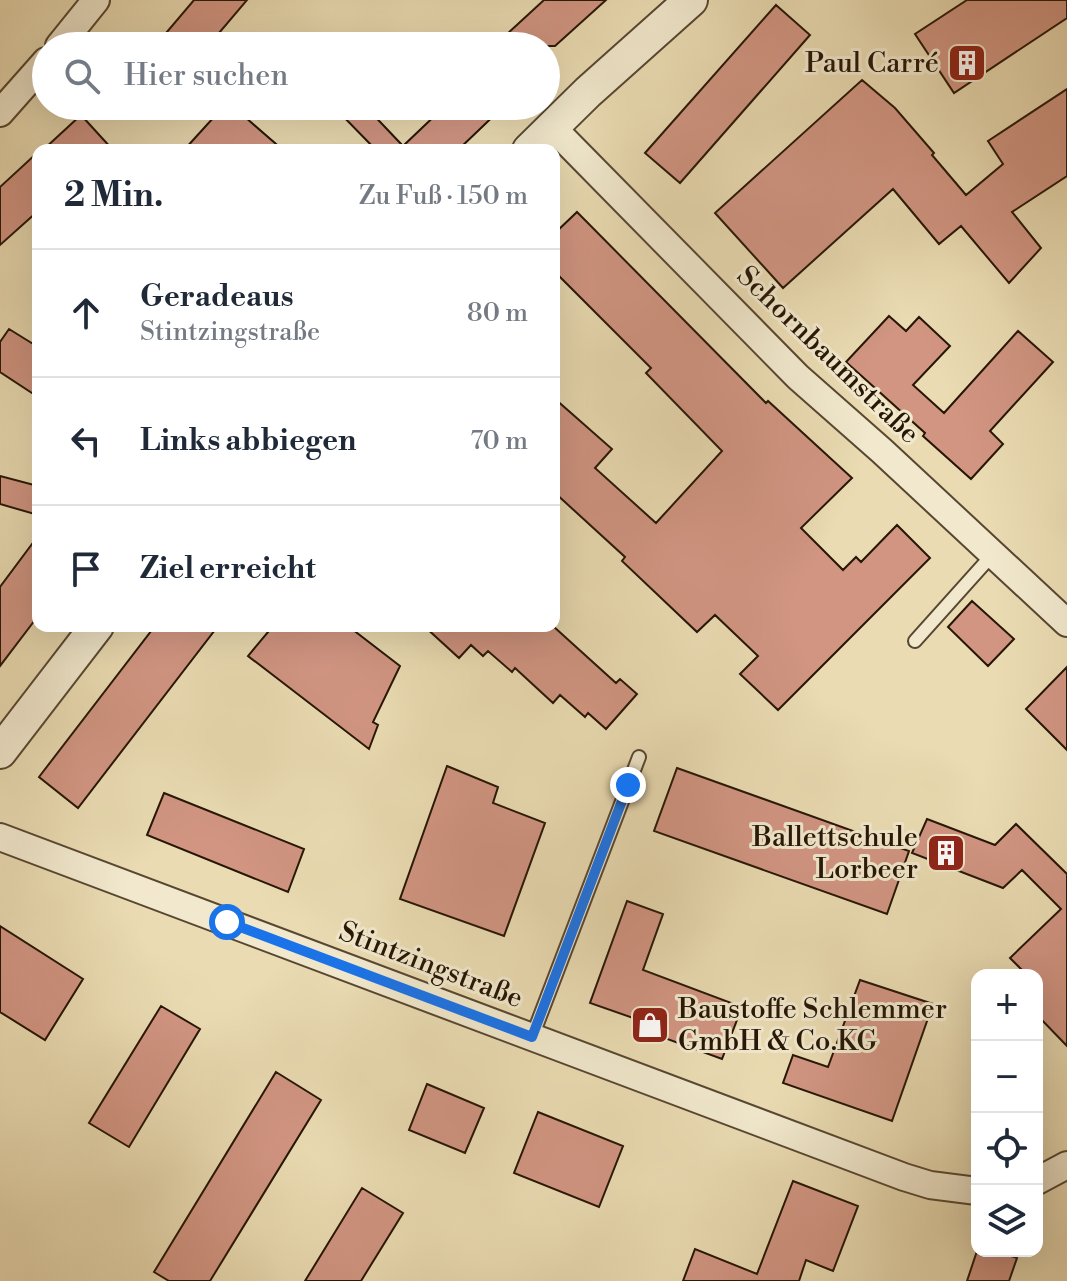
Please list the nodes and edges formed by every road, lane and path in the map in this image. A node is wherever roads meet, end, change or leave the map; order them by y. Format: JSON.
{"nodes":[{"id":1,"x":96,"y":0,"type":"edge"},
{"id":2,"x":691,"y":0,"type":"edge"},
{"id":3,"x":70,"y":32,"type":"edge"},
{"id":4,"x":32,"y":77,"type":"edge"},
{"id":5,"x":0,"y":113,"type":"edge"},
{"id":6,"x":560,"y":120,"type":"edge"},
{"id":7,"x":560,"y":120,"type":"edge"},
{"id":8,"x":552,"y":127,"type":"junction"},
{"id":9,"x":535,"y":144,"type":"edge"},
{"id":10,"x":993,"y":554,"type":"junction"},
{"id":11,"x":1067,"y":623,"type":"edge"},
{"id":12,"x":92,"y":632,"type":"edge"},
{"id":13,"x":915,"y":641,"type":"dead end"},
{"id":14,"x":0,"y":752,"type":"edge"},
{"id":15,"x":639,"y":757,"type":"dead end"},
{"id":16,"x":0,"y":837,"type":"edge"},
{"id":17,"x":532,"y":1037,"type":"junction"},
{"id":18,"x":1067,"y":1165,"type":"edge"},
{"id":19,"x":1043,"y":1178,"type":"edge"},
{"id":20,"x":971,"y":1190,"type":"edge"}],
"edges":[{"from":1,"to":3,"type":"street"},
{"from":2,"to":7,"type":"street"},
{"from":4,"to":5,"type":"street"},
{"from":6,"to":8,"type":"street"},
{"from":8,"to":9,"type":"street"},
{"from":8,"to":10,"type":"street","name":"Schornbaumstraße"},
{"from":10,"to":11,"type":"street","name":"Schornbaumstraße"},
{"from":10,"to":13,"type":"lane"},
{"from":12,"to":14,"type":"street"},
{"from":15,"to":17,"type":"lane"},
{"from":16,"to":17,"type":"street","name":"Stintzingstraße"},
{"from":17,"to":20,"type":"street","name":"Stintzingstraße"},
{"from":18,"to":19,"type":"street"}]}
